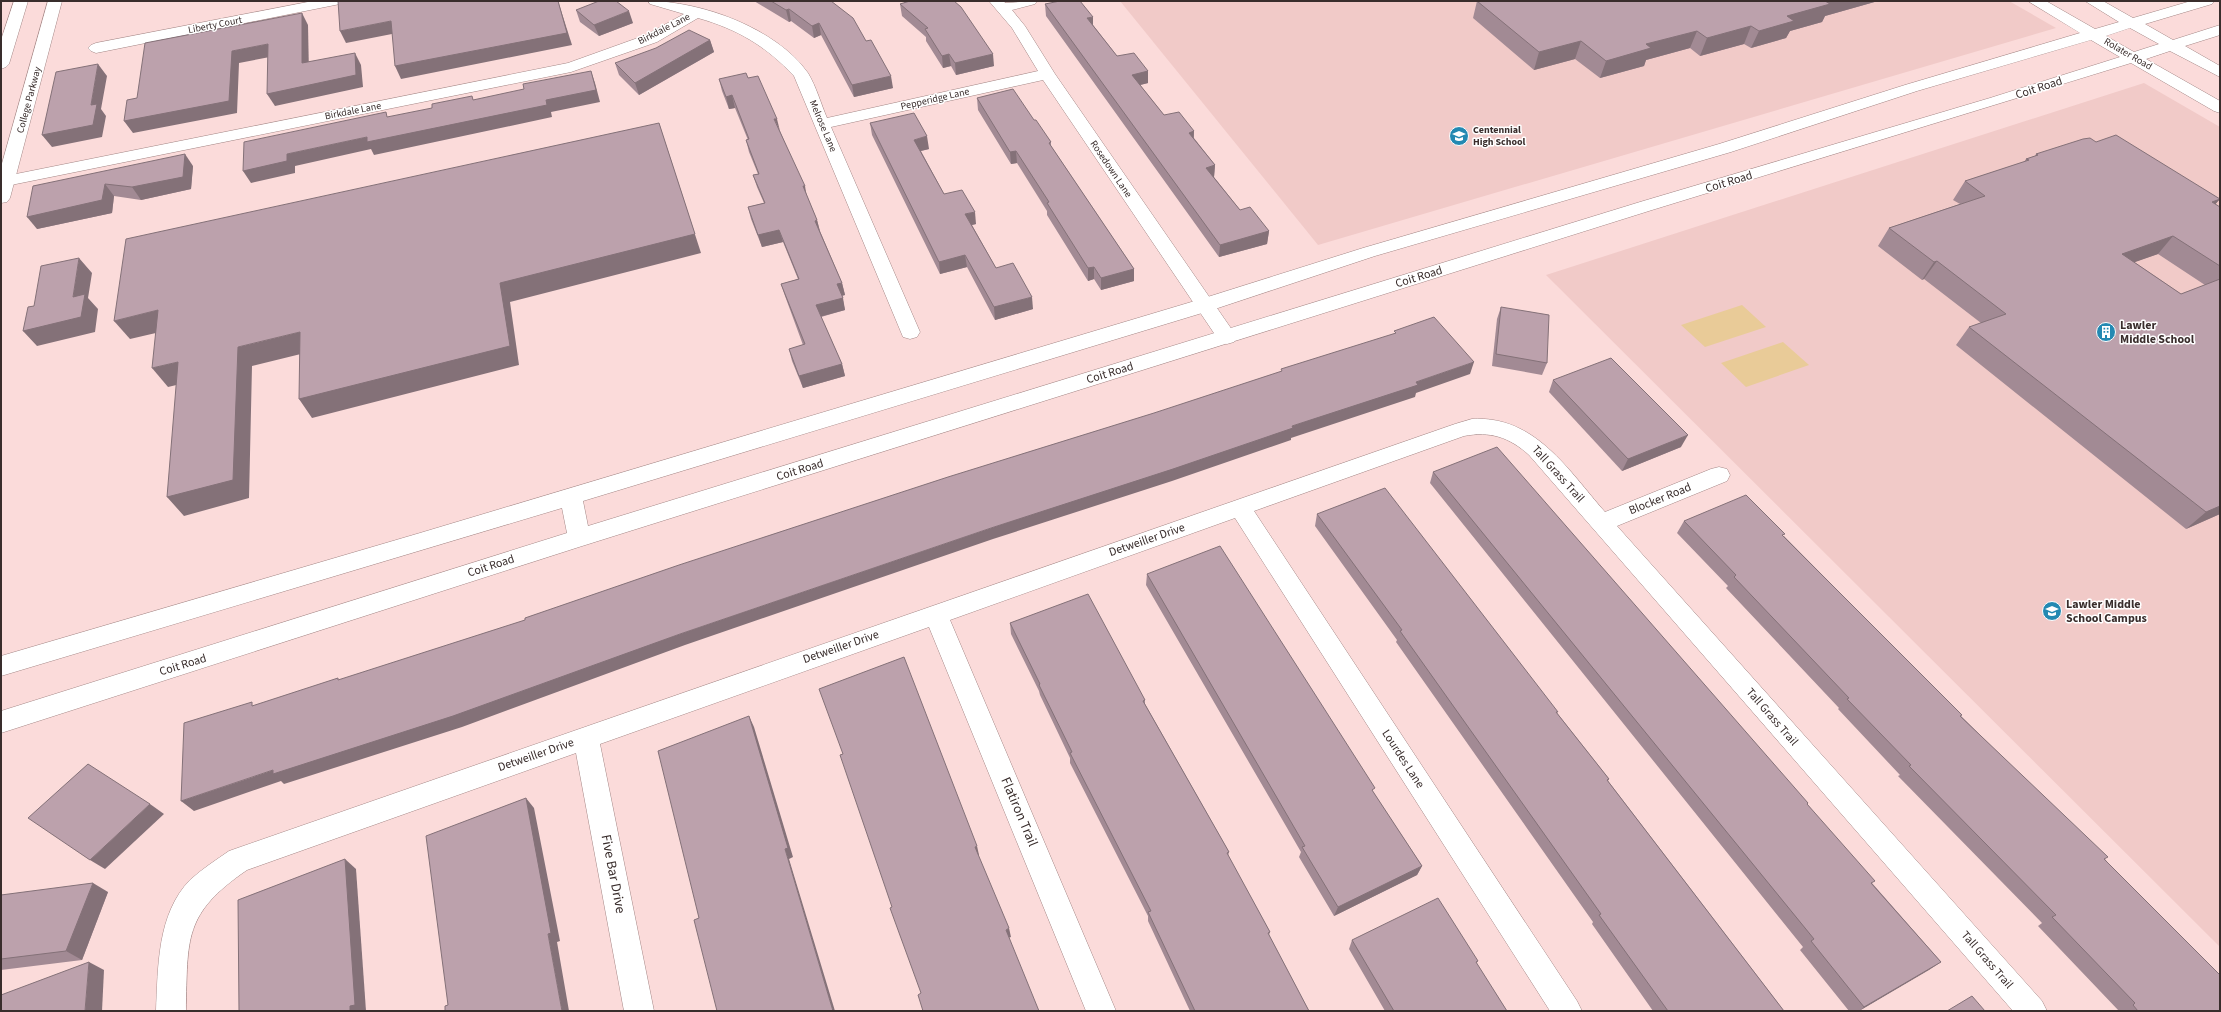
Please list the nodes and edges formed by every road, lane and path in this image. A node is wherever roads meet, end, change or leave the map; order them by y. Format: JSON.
{"nodes":[{"id":1,"x":21,"y":1,"type":"edge"},
{"id":2,"x":55,"y":1,"type":"edge"},
{"id":3,"x":335,"y":1,"type":"edge"},
{"id":4,"x":655,"y":1,"type":"edge"},
{"id":5,"x":1030,"y":1,"type":"edge"},
{"id":6,"x":2035,"y":1,"type":"edge"},
{"id":7,"x":2092,"y":1,"type":"edge"},
{"id":8,"x":2207,"y":1,"type":"edge"},
{"id":9,"x":999,"y":5,"type":"edge"},
{"id":10,"x":695,"y":13,"type":"junction"},
{"id":11,"x":2131,"y":23,"type":"junction"},
{"id":12,"x":2220,"y":30,"type":"edge"},
{"id":13,"x":2093,"y":35,"type":"junction"},
{"id":14,"x":2172,"y":45,"type":"junction"},
{"id":15,"x":96,"y":48,"type":"dead end"},
{"id":16,"x":2133,"y":58,"type":"junction"},
{"id":17,"x":1,"y":64,"type":"edge"},
{"id":18,"x":2220,"y":72,"type":"edge"},
{"id":19,"x":1047,"y":74,"type":"junction"},
{"id":20,"x":2220,"y":108,"type":"edge"},
{"id":21,"x":823,"y":124,"type":"junction"},
{"id":22,"x":4,"y":181,"type":"edge"},
{"id":23,"x":1625,"y":189,"type":"junction"},
{"id":24,"x":1,"y":198,"type":"edge"},
{"id":25,"x":1646,"y":206,"type":"junction"},
{"id":26,"x":1205,"y":304,"type":"junction"},
{"id":27,"x":910,"y":332,"type":"dead end"},
{"id":28,"x":1227,"y":336,"type":"junction"},
{"id":29,"x":1508,"y":430,"type":"joint"},
{"id":30,"x":1719,"y":475,"type":"dead end"},
{"id":31,"x":571,"y":496,"type":"junction"},
{"id":32,"x":1240,"y":507,"type":"junction"},
{"id":33,"x":1601,"y":523,"type":"junction"},
{"id":34,"x":579,"y":538,"type":"junction"},
{"id":35,"x":936,"y":614,"type":"junction"},
{"id":36,"x":1,"y":666,"type":"edge"},
{"id":37,"x":1,"y":722,"type":"edge"},
{"id":38,"x":586,"y":737,"type":"junction"},
{"id":39,"x":171,"y":1011,"type":"edge"},
{"id":40,"x":639,"y":1011,"type":"edge"},
{"id":41,"x":1101,"y":1011,"type":"edge"},
{"id":42,"x":1567,"y":1011,"type":"edge"},
{"id":43,"x":2032,"y":1011,"type":"edge"}],
"edges":[{"from":1,"to":17,"type":"main road"},
{"from":2,"to":22,"type":"main road","name":"College Parkway"},
{"from":3,"to":15,"type":"main road","name":"Liberty Court"},
{"from":4,"to":10,"type":"main road","name":"Melrose Lane"},
{"from":5,"to":9,"type":"main road"},
{"from":6,"to":13,"type":"main road","name":"Rolater Road"},
{"from":7,"to":11,"type":"main road"},
{"from":8,"to":11,"type":"main road"},
{"from":9,"to":19,"type":"main road","name":"Rosedown Lane"},
{"from":10,"to":21,"type":"main road","name":"Melrose Lane"},
{"from":10,"to":22,"type":"main road","name":"Birkdale Lane"},
{"from":11,"to":13,"type":"main road"},
{"from":11,"to":14,"type":"main road"},
{"from":12,"to":14,"type":"main road","name":"Coit Road"},
{"from":13,"to":16,"type":"main road","name":"Rolater Road"},
{"from":13,"to":23,"type":"main road"},
{"from":14,"to":16,"type":"main road","name":"Coit Road"},
{"from":14,"to":18,"type":"main road"},
{"from":16,"to":20,"type":"main road","name":"Rolater Road"},
{"from":16,"to":25,"type":"main road","name":"Coit Road"},
{"from":19,"to":21,"type":"main road","name":"Pepperidge Lane"},
{"from":19,"to":26,"type":"main road","name":"Rosedown Lane"},
{"from":21,"to":27,"type":"main road","name":"Melrose Lane"},
{"from":22,"to":24,"type":"main road","name":"College Parkway"},
{"from":23,"to":25,"type":"main road"},
{"from":23,"to":26,"type":"main road"},
{"from":25,"to":28,"type":"main road","name":"Coit Road"},
{"from":26,"to":28,"type":"main road","name":"Rosedown Lane"},
{"from":26,"to":31,"type":"main road"},
{"from":28,"to":34,"type":"main road","name":"Coit Road"},
{"from":29,"to":32,"type":"main road","name":"Detweiller Drive"},
{"from":29,"to":33,"type":"main road","name":"Tall Grass Trail"},
{"from":30,"to":33,"type":"main road","name":"Blocker Road"},
{"from":31,"to":34,"type":"main road"},
{"from":31,"to":36,"type":"main road"},
{"from":32,"to":35,"type":"main road","name":"Detweiller Drive"},
{"from":32,"to":42,"type":"main road","name":"Lourdes Lane"},
{"from":33,"to":43,"type":"main road","name":"Tall Grass Trail"},
{"from":34,"to":37,"type":"main road","name":"Coit Road"},
{"from":35,"to":38,"type":"main road","name":"Detweiller Drive"},
{"from":35,"to":41,"type":"main road","name":"Flatiron Trail"},
{"from":38,"to":39,"type":"main road","name":"Detweiller Drive"},
{"from":38,"to":40,"type":"main road","name":"Five Bar Drive"}]}
